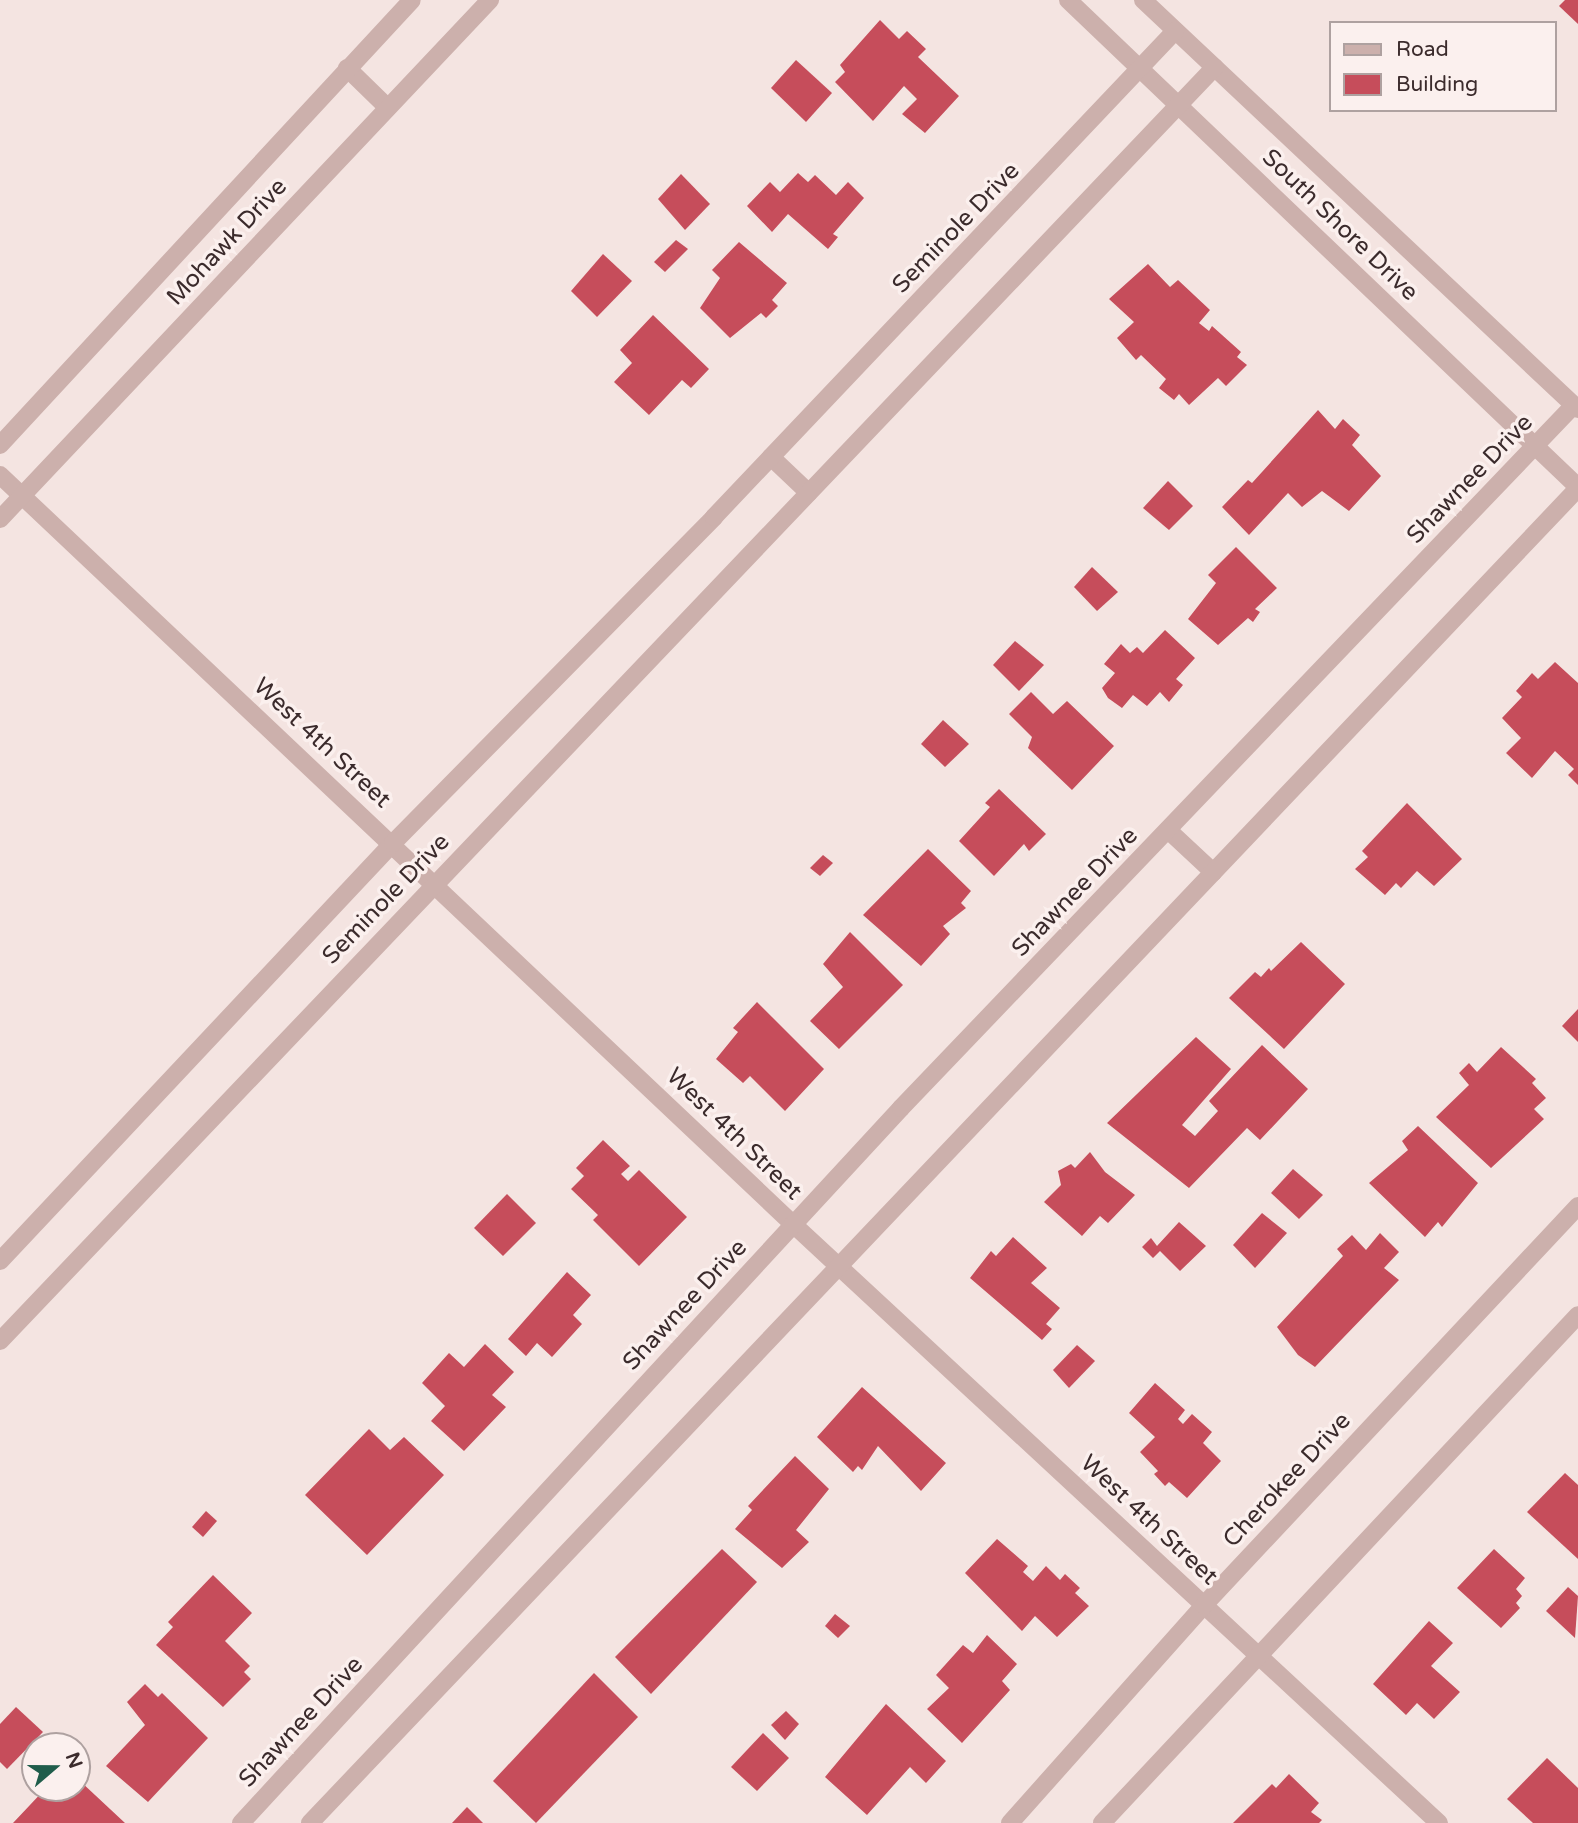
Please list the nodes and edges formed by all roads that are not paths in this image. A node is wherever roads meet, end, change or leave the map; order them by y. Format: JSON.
{"nodes":[{"id":1,"x":412,"y":0,"type":"edge"},
{"id":2,"x":490,"y":0,"type":"edge"},
{"id":3,"x":1068,"y":0,"type":"edge"},
{"id":4,"x":1143,"y":0,"type":"edge"},
{"id":5,"x":1175,"y":31,"type":"junction"},
{"id":6,"x":1215,"y":67,"type":"junction"},
{"id":7,"x":347,"y":68,"type":"junction"},
{"id":8,"x":1142,"y":68,"type":"junction"},
{"id":9,"x":1180,"y":106,"type":"junction"},
{"id":10,"x":388,"y":108,"type":"junction"},
{"id":11,"x":1576,"y":407,"type":"edge"},
{"id":12,"x":0,"y":445,"type":"edge"},
{"id":13,"x":1536,"y":446,"type":"junction"},
{"id":14,"x":771,"y":457,"type":"junction"},
{"id":15,"x":0,"y":475,"type":"edge"},
{"id":16,"x":1578,"y":487,"type":"edge"},
{"id":17,"x":809,"y":493,"type":"junction"},
{"id":18,"x":23,"y":495,"type":"junction"},
{"id":19,"x":0,"y":519,"type":"edge"},
{"id":20,"x":1168,"y":830,"type":"junction"},
{"id":21,"x":393,"y":843,"type":"junction"},
{"id":22,"x":1213,"y":872,"type":"junction"},
{"id":23,"x":435,"y":883,"type":"junction"},
{"id":24,"x":1578,"y":1206,"type":"edge"},
{"id":25,"x":793,"y":1224,"type":"junction"},
{"id":26,"x":0,"y":1261,"type":"edge"},
{"id":27,"x":840,"y":1265,"type":"junction"},
{"id":28,"x":1578,"y":1315,"type":"edge"},
{"id":29,"x":0,"y":1341,"type":"edge"},
{"id":30,"x":1204,"y":1605,"type":"junction"},
{"id":31,"x":1259,"y":1655,"type":"junction"},
{"id":32,"x":245,"y":1822,"type":"edge"},
{"id":33,"x":310,"y":1823,"type":"edge"},
{"id":34,"x":1010,"y":1823,"type":"edge"},
{"id":35,"x":1102,"y":1823,"type":"edge"},
{"id":36,"x":1439,"y":1823,"type":"edge"}],
"edges":[{"from":1,"to":7,"type":"street","name":"Mohawk Drive"},
{"from":2,"to":10,"type":"street","name":"Mohawk Drive"},
{"from":3,"to":8,"type":"street","name":"South Shore Drive"},
{"from":4,"to":5,"type":"street","name":"South Shore Drive"},
{"from":5,"to":6,"type":"street","name":"South Shore Drive"},
{"from":5,"to":8,"type":"street","name":"Seminole Drive"},
{"from":6,"to":9,"type":"street","name":"Seminole Drive"},
{"from":6,"to":11,"type":"street","name":"South Shore Drive"},
{"from":7,"to":10,"type":"street"},
{"from":7,"to":12,"type":"street","name":"Mohawk Drive"},
{"from":8,"to":9,"type":"street","name":"South Shore Drive"},
{"from":8,"to":14,"type":"street","name":"Seminole Drive"},
{"from":9,"to":13,"type":"street","name":"South Shore Drive"},
{"from":9,"to":17,"type":"street","name":"Seminole Drive"},
{"from":10,"to":18,"type":"street","name":"Mohawk Drive"},
{"from":11,"to":13,"type":"street","name":"Shawnee Drive"},
{"from":13,"to":16,"type":"street","name":"South Shore Drive"},
{"from":13,"to":20,"type":"street","name":"Shawnee Drive"},
{"from":14,"to":17,"type":"street"},
{"from":14,"to":21,"type":"street","name":"Seminole Drive"},
{"from":15,"to":18,"type":"street","name":"West 4th Street"},
{"from":16,"to":22,"type":"street"},
{"from":17,"to":23,"type":"street","name":"Seminole Drive"},
{"from":18,"to":19,"type":"street","name":"Mohawk Drive"},
{"from":18,"to":21,"type":"street","name":"West 4th Street"},
{"from":20,"to":22,"type":"street","name":"Shawnee Drive"},
{"from":20,"to":25,"type":"street","name":"Shawnee Drive"},
{"from":21,"to":23,"type":"street","name":"West 4th Street"},
{"from":21,"to":26,"type":"street","name":"Seminole Drive"},
{"from":22,"to":27,"type":"street"},
{"from":23,"to":25,"type":"street","name":"West 4th Street"},
{"from":23,"to":29,"type":"street","name":"Seminole Drive"},
{"from":24,"to":30,"type":"street","name":"Cherokee Drive"},
{"from":25,"to":27,"type":"street","name":"West 4th Street"},
{"from":25,"to":32,"type":"street","name":"Shawnee Drive"},
{"from":27,"to":30,"type":"street","name":"West 4th Street"},
{"from":27,"to":33,"type":"street"},
{"from":28,"to":31,"type":"street"},
{"from":30,"to":31,"type":"street","name":"West 4th Street"},
{"from":30,"to":34,"type":"street","name":"Cherokee Drive"},
{"from":31,"to":35,"type":"street"},
{"from":31,"to":36,"type":"street","name":"West 4th Street"}]}
